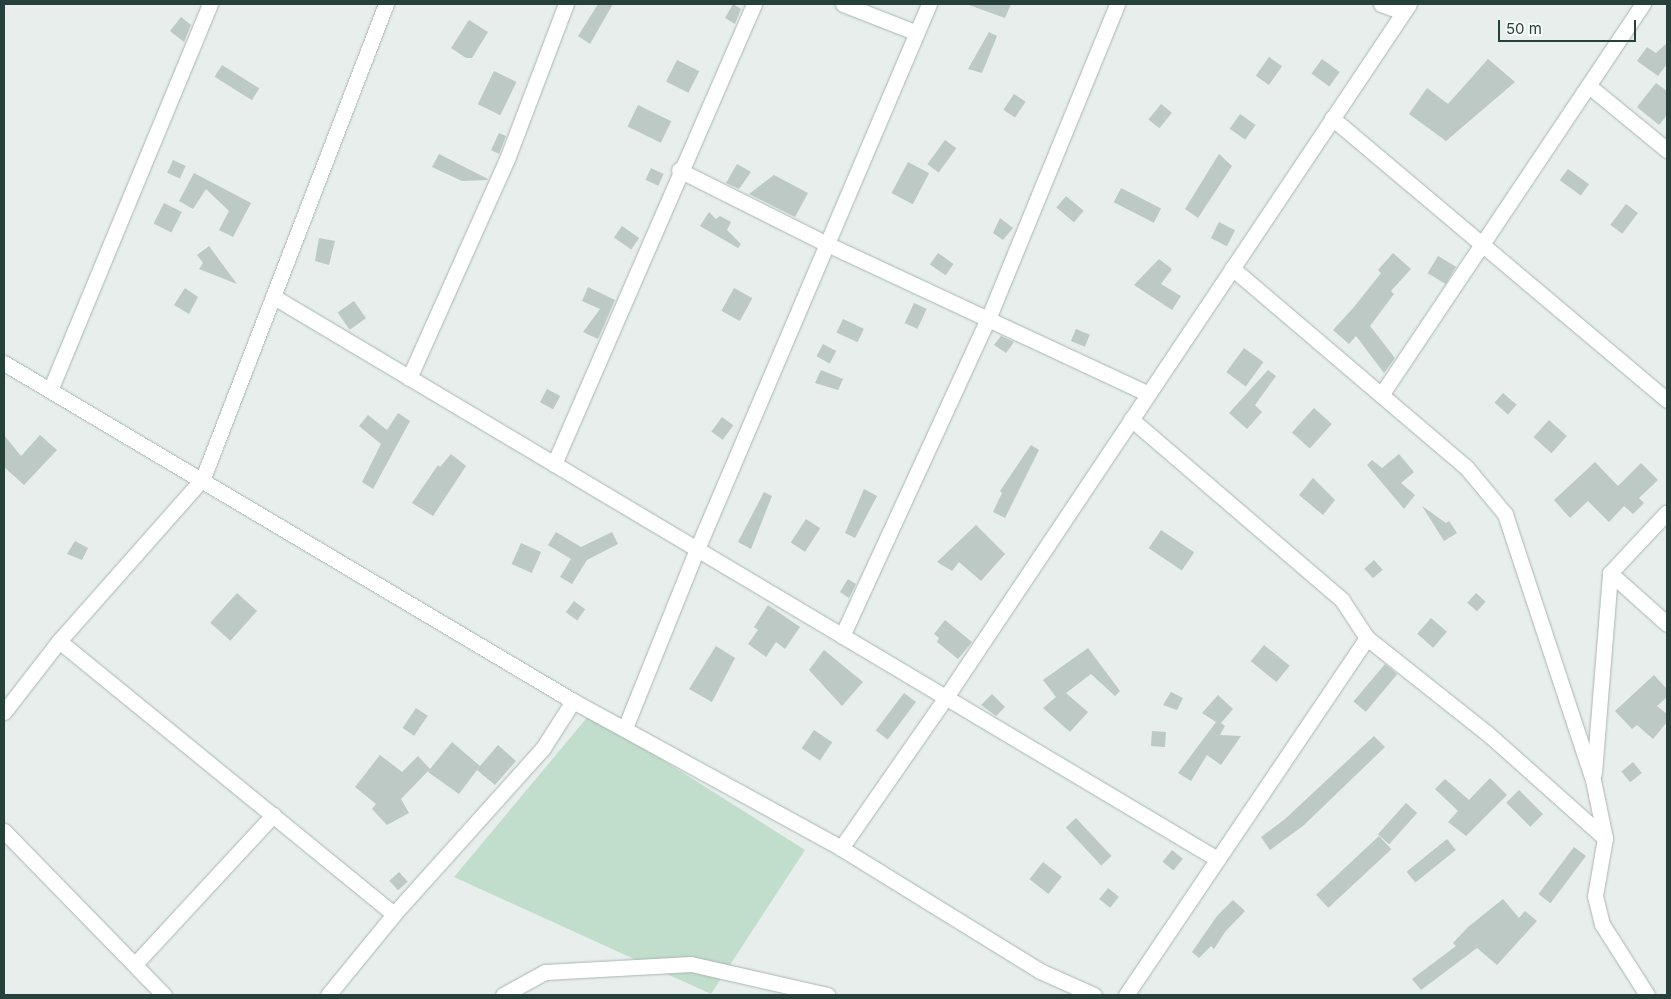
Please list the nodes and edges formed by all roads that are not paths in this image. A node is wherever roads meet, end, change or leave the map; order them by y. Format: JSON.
{"nodes":[{"id":1,"x":210,"y":4,"type":"edge"},
{"id":2,"x":386,"y":4,"type":"edge"},
{"id":3,"x":566,"y":4,"type":"edge"},
{"id":4,"x":754,"y":4,"type":"edge"},
{"id":5,"x":843,"y":4,"type":"edge"},
{"id":6,"x":928,"y":4,"type":"edge"},
{"id":7,"x":1117,"y":4,"type":"edge"},
{"id":8,"x":1381,"y":4,"type":"edge"},
{"id":9,"x":1643,"y":4,"type":"edge"},
{"id":10,"x":1406,"y":8,"type":"edge"},
{"id":11,"x":917,"y":32,"type":"junction"},
{"id":12,"x":1589,"y":86,"type":"junction"},
{"id":13,"x":1332,"y":118,"type":"junction"},
{"id":14,"x":1667,"y":150,"type":"edge"},
{"id":15,"x":679,"y":170,"type":"junction"},
{"id":16,"x":827,"y":244,"type":"junction"},
{"id":17,"x":1483,"y":245,"type":"junction"},
{"id":18,"x":1232,"y":268,"type":"junction"},
{"id":19,"x":274,"y":297,"type":"junction"},
{"id":20,"x":988,"y":319,"type":"junction"},
{"id":21,"x":4,"y":363,"type":"edge"},
{"id":22,"x":409,"y":378,"type":"junction"},
{"id":23,"x":51,"y":388,"type":"junction"},
{"id":24,"x":1148,"y":394,"type":"junction"},
{"id":25,"x":1381,"y":394,"type":"junction"},
{"id":26,"x":1667,"y":400,"type":"edge"},
{"id":27,"x":1131,"y":419,"type":"junction"},
{"id":28,"x":554,"y":464,"type":"junction"},
{"id":29,"x":203,"y":478,"type":"junction"},
{"id":30,"x":1667,"y":512,"type":"edge"},
{"id":31,"x":697,"y":549,"type":"junction"},
{"id":32,"x":1610,"y":573,"type":"junction"},
{"id":33,"x":1667,"y":624,"type":"edge"},
{"id":34,"x":842,"y":636,"type":"junction"},
{"id":35,"x":1367,"y":638,"type":"junction"},
{"id":36,"x":60,"y":641,"type":"junction"},
{"id":37,"x":946,"y":698,"type":"junction"},
{"id":38,"x":573,"y":701,"type":"junction"},
{"id":39,"x":4,"y":712,"type":"edge"},
{"id":40,"x":625,"y":728,"type":"junction"},
{"id":41,"x":1593,"y":780,"type":"junction"},
{"id":42,"x":273,"y":815,"type":"junction"},
{"id":43,"x":4,"y":831,"type":"edge"},
{"id":44,"x":1605,"y":838,"type":"junction"},
{"id":45,"x":841,"y":848,"type":"junction"},
{"id":46,"x":1217,"y":859,"type":"junction"},
{"id":47,"x":394,"y":914,"type":"junction"},
{"id":48,"x":136,"y":963,"type":"junction"},
{"id":49,"x":164,"y":995,"type":"edge"},
{"id":50,"x":328,"y":995,"type":"edge"},
{"id":51,"x":503,"y":995,"type":"edge"},
{"id":52,"x":828,"y":995,"type":"edge"},
{"id":53,"x":1094,"y":995,"type":"edge"},
{"id":54,"x":1126,"y":995,"type":"edge"},
{"id":55,"x":1647,"y":995,"type":"edge"}],
"edges":[{"from":1,"to":23,"type":"street"},
{"from":2,"to":19,"type":"street"},
{"from":3,"to":22,"type":"street"},
{"from":4,"to":15,"type":"street"},
{"from":5,"to":11,"type":"street"},
{"from":6,"to":11,"type":"street"},
{"from":7,"to":20,"type":"street"},
{"from":8,"to":10,"type":"street"},
{"from":9,"to":12,"type":"street"},
{"from":10,"to":13,"type":"street"},
{"from":11,"to":16,"type":"street"},
{"from":12,"to":14,"type":"street"},
{"from":12,"to":17,"type":"street"},
{"from":13,"to":17,"type":"street"},
{"from":13,"to":18,"type":"street"},
{"from":15,"to":16,"type":"street"},
{"from":15,"to":28,"type":"street"},
{"from":16,"to":20,"type":"street"},
{"from":16,"to":31,"type":"street"},
{"from":17,"to":25,"type":"street"},
{"from":17,"to":26,"type":"street"},
{"from":18,"to":24,"type":"street"},
{"from":18,"to":25,"type":"street"},
{"from":19,"to":22,"type":"street"},
{"from":19,"to":29,"type":"street"},
{"from":20,"to":24,"type":"street"},
{"from":20,"to":34,"type":"street"},
{"from":21,"to":23,"type":"street"},
{"from":22,"to":28,"type":"street"},
{"from":23,"to":29,"type":"street"},
{"from":24,"to":27,"type":"street"},
{"from":25,"to":41,"type":"street"},
{"from":27,"to":35,"type":"street"},
{"from":27,"to":37,"type":"street"},
{"from":28,"to":31,"type":"street"},
{"from":29,"to":36,"type":"street"},
{"from":29,"to":38,"type":"street"},
{"from":30,"to":32,"type":"street"},
{"from":31,"to":34,"type":"street"},
{"from":31,"to":40,"type":"street"},
{"from":32,"to":33,"type":"street"},
{"from":32,"to":41,"type":"street"},
{"from":34,"to":37,"type":"street"},
{"from":35,"to":44,"type":"street"},
{"from":35,"to":46,"type":"street"},
{"from":36,"to":39,"type":"street"},
{"from":36,"to":42,"type":"street"},
{"from":37,"to":45,"type":"street"},
{"from":37,"to":46,"type":"street"},
{"from":38,"to":40,"type":"street"},
{"from":38,"to":47,"type":"street"},
{"from":40,"to":45,"type":"street"},
{"from":41,"to":44,"type":"street"},
{"from":42,"to":47,"type":"street"},
{"from":42,"to":48,"type":"street"},
{"from":43,"to":48,"type":"street"},
{"from":44,"to":55,"type":"street"},
{"from":45,"to":53,"type":"street"},
{"from":46,"to":54,"type":"street"},
{"from":47,"to":50,"type":"street"},
{"from":48,"to":49,"type":"street"},
{"from":51,"to":52,"type":"street"}]}
